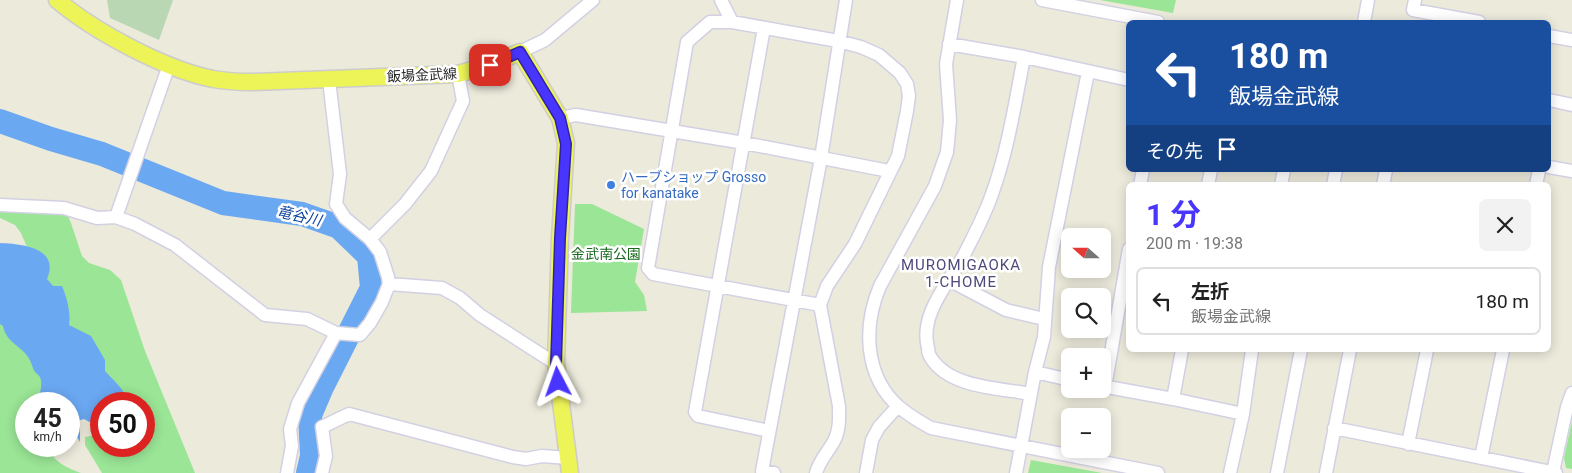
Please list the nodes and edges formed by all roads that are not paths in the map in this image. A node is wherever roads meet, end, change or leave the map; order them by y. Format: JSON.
{"nodes":[{"id":1,"x":57,"y":0,"type":"edge"},
{"id":2,"x":593,"y":0,"type":"edge"},
{"id":3,"x":721,"y":0,"type":"edge"},
{"id":4,"x":846,"y":0,"type":"edge"},
{"id":5,"x":957,"y":0,"type":"edge"},
{"id":6,"x":1042,"y":0,"type":"edge"},
{"id":7,"x":1368,"y":0,"type":"edge"},
{"id":8,"x":1415,"y":0,"type":"edge"},
{"id":9,"x":1147,"y":20,"type":"edge"},
{"id":10,"x":1364,"y":20,"type":"edge"},
{"id":11,"x":1468,"y":20,"type":"edge"},
{"id":12,"x":732,"y":22,"type":"junction"},
{"id":13,"x":764,"y":28,"type":"junction"},
{"id":14,"x":1551,"y":36,"type":"edge"},
{"id":15,"x":1572,"y":40,"type":"edge"},
{"id":16,"x":838,"y":41,"type":"junction"},
{"id":17,"x":949,"y":44,"type":"junction"},
{"id":18,"x":520,"y":52,"type":"junction"},
{"id":19,"x":1024,"y":57,"type":"junction"},
{"id":20,"x":169,"y":65,"type":"junction"},
{"id":21,"x":1088,"y":72,"type":"junction"},
{"id":22,"x":458,"y":74,"type":"junction"},
{"id":23,"x":1126,"y":79,"type":"edge"},
{"id":24,"x":329,"y":80,"type":"junction"},
{"id":25,"x":1551,"y":100,"type":"edge"},
{"id":26,"x":1572,"y":105,"type":"edge"},
{"id":27,"x":560,"y":118,"type":"junction"},
{"id":28,"x":670,"y":132,"type":"junction"},
{"id":29,"x":744,"y":143,"type":"junction"},
{"id":30,"x":820,"y":158,"type":"junction"},
{"id":31,"x":1551,"y":167,"type":"edge"},
{"id":32,"x":890,"y":171,"type":"junction"},
{"id":33,"x":1572,"y":171,"type":"edge"},
{"id":34,"x":0,"y":205,"type":"edge"},
{"id":35,"x":116,"y":217,"type":"junction"},
{"id":36,"x":370,"y":239,"type":"junction"},
{"id":37,"x":1126,"y":265,"type":"edge"},
{"id":38,"x":949,"y":280,"type":"junction"},
{"id":39,"x":389,"y":284,"type":"junction"},
{"id":40,"x":718,"y":287,"type":"junction"},
{"id":41,"x":793,"y":300,"type":"junction"},
{"id":42,"x":820,"y":305,"type":"junction"},
{"id":43,"x":1044,"y":319,"type":"junction"},
{"id":44,"x":336,"y":333,"type":"junction"},
{"id":45,"x":1111,"y":348,"type":"edge"},
{"id":46,"x":1182,"y":352,"type":"edge"},
{"id":47,"x":1252,"y":352,"type":"edge"},
{"id":48,"x":1302,"y":352,"type":"edge"},
{"id":49,"x":1350,"y":352,"type":"edge"},
{"id":50,"x":1427,"y":352,"type":"edge"},
{"id":51,"x":1503,"y":352,"type":"edge"},
{"id":52,"x":556,"y":364,"type":"junction"},
{"id":53,"x":1035,"y":372,"type":"junction"},
{"id":54,"x":1061,"y":378,"type":"edge"},
{"id":55,"x":1111,"y":387,"type":"edge"},
{"id":56,"x":1572,"y":393,"type":"edge"},
{"id":57,"x":1031,"y":394,"type":"junction"},
{"id":58,"x":1173,"y":399,"type":"junction"},
{"id":59,"x":898,"y":406,"type":"junction"},
{"id":60,"x":1243,"y":414,"type":"junction"},
{"id":61,"x":1334,"y":428,"type":"junction"},
{"id":62,"x":769,"y":431,"type":"junction"},
{"id":63,"x":1408,"y":444,"type":"junction"},
{"id":64,"x":1021,"y":446,"type":"junction"},
{"id":65,"x":1481,"y":458,"type":"junction"},
{"id":66,"x":569,"y":466,"type":"edge"},
{"id":67,"x":1512,"y":469,"type":"edge"},
{"id":68,"x":287,"y":473,"type":"edge"},
{"id":69,"x":322,"y":473,"type":"edge"},
{"id":70,"x":774,"y":473,"type":"edge"},
{"id":71,"x":816,"y":473,"type":"edge"},
{"id":72,"x":866,"y":473,"type":"edge"},
{"id":73,"x":1016,"y":473,"type":"edge"},
{"id":74,"x":1158,"y":473,"type":"edge"},
{"id":75,"x":1230,"y":473,"type":"edge"},
{"id":76,"x":1277,"y":473,"type":"edge"},
{"id":77,"x":1326,"y":473,"type":"edge"},
{"id":78,"x":1554,"y":473,"type":"edge"}],
"edges":[{"from":1,"to":20,"type":"main road","name":"飯場金武線"},
{"from":2,"to":18,"type":"street"},
{"from":3,"to":12,"type":"street"},
{"from":4,"to":16,"type":"street"},
{"from":5,"to":17,"type":"street"},
{"from":6,"to":9,"type":"street"},
{"from":7,"to":10,"type":"street"},
{"from":8,"to":11,"type":"street"},
{"from":12,"to":13,"type":"street"},
{"from":12,"to":28,"type":"street"},
{"from":13,"to":16,"type":"street"},
{"from":13,"to":29,"type":"street"},
{"from":14,"to":15,"type":"street"},
{"from":16,"to":30,"type":"street"},
{"from":16,"to":32,"type":"street"},
{"from":17,"to":19,"type":"street"},
{"from":17,"to":59,"type":"street"},
{"from":18,"to":22,"type":"main road","name":"飯場金武線"},
{"from":18,"to":27,"type":"main road"},
{"from":19,"to":21,"type":"street"},
{"from":19,"to":38,"type":"street"},
{"from":20,"to":24,"type":"main road","name":"飯場金武線"},
{"from":20,"to":35,"type":"street"},
{"from":21,"to":23,"type":"street"},
{"from":21,"to":43,"type":"street"},
{"from":22,"to":24,"type":"main road","name":"飯場金武線"},
{"from":22,"to":36,"type":"street"},
{"from":24,"to":36,"type":"street"},
{"from":25,"to":26,"type":"street"},
{"from":27,"to":28,"type":"street"},
{"from":27,"to":52,"type":"main road"},
{"from":28,"to":29,"type":"street"},
{"from":28,"to":40,"type":"street"},
{"from":29,"to":30,"type":"street"},
{"from":29,"to":40,"type":"street"},
{"from":30,"to":32,"type":"street"},
{"from":30,"to":41,"type":"street"},
{"from":31,"to":33,"type":"street"},
{"from":32,"to":42,"type":"street"},
{"from":34,"to":35,"type":"street"},
{"from":35,"to":44,"type":"street"},
{"from":36,"to":39,"type":"street"},
{"from":37,"to":45,"type":"street"},
{"from":38,"to":43,"type":"street"},
{"from":38,"to":57,"type":"street"},
{"from":39,"to":44,"type":"street"},
{"from":39,"to":52,"type":"street"},
{"from":40,"to":41,"type":"street"},
{"from":40,"to":62,"type":"street"},
{"from":41,"to":42,"type":"street"},
{"from":41,"to":62,"type":"street"},
{"from":42,"to":71,"type":"street"},
{"from":43,"to":53,"type":"street"},
{"from":44,"to":68,"type":"street"},
{"from":46,"to":58,"type":"street"},
{"from":47,"to":60,"type":"street"},
{"from":48,"to":76,"type":"street"},
{"from":49,"to":61,"type":"street"},
{"from":50,"to":63,"type":"street"},
{"from":51,"to":65,"type":"street"},
{"from":52,"to":66,"type":"main road"},
{"from":53,"to":54,"type":"street"},
{"from":53,"to":57,"type":"street"},
{"from":55,"to":58,"type":"street"},
{"from":56,"to":78,"type":"street"},
{"from":57,"to":64,"type":"street"},
{"from":58,"to":60,"type":"street"},
{"from":59,"to":64,"type":"street"},
{"from":59,"to":72,"type":"street"},
{"from":60,"to":75,"type":"street"},
{"from":61,"to":63,"type":"street"},
{"from":61,"to":77,"type":"street"},
{"from":62,"to":70,"type":"street"},
{"from":63,"to":65,"type":"street"},
{"from":64,"to":73,"type":"street"},
{"from":64,"to":74,"type":"street"},
{"from":65,"to":67,"type":"street"},
{"from":66,"to":69,"type":"street"},
{"from":67,"to":78,"type":"street"}]}
